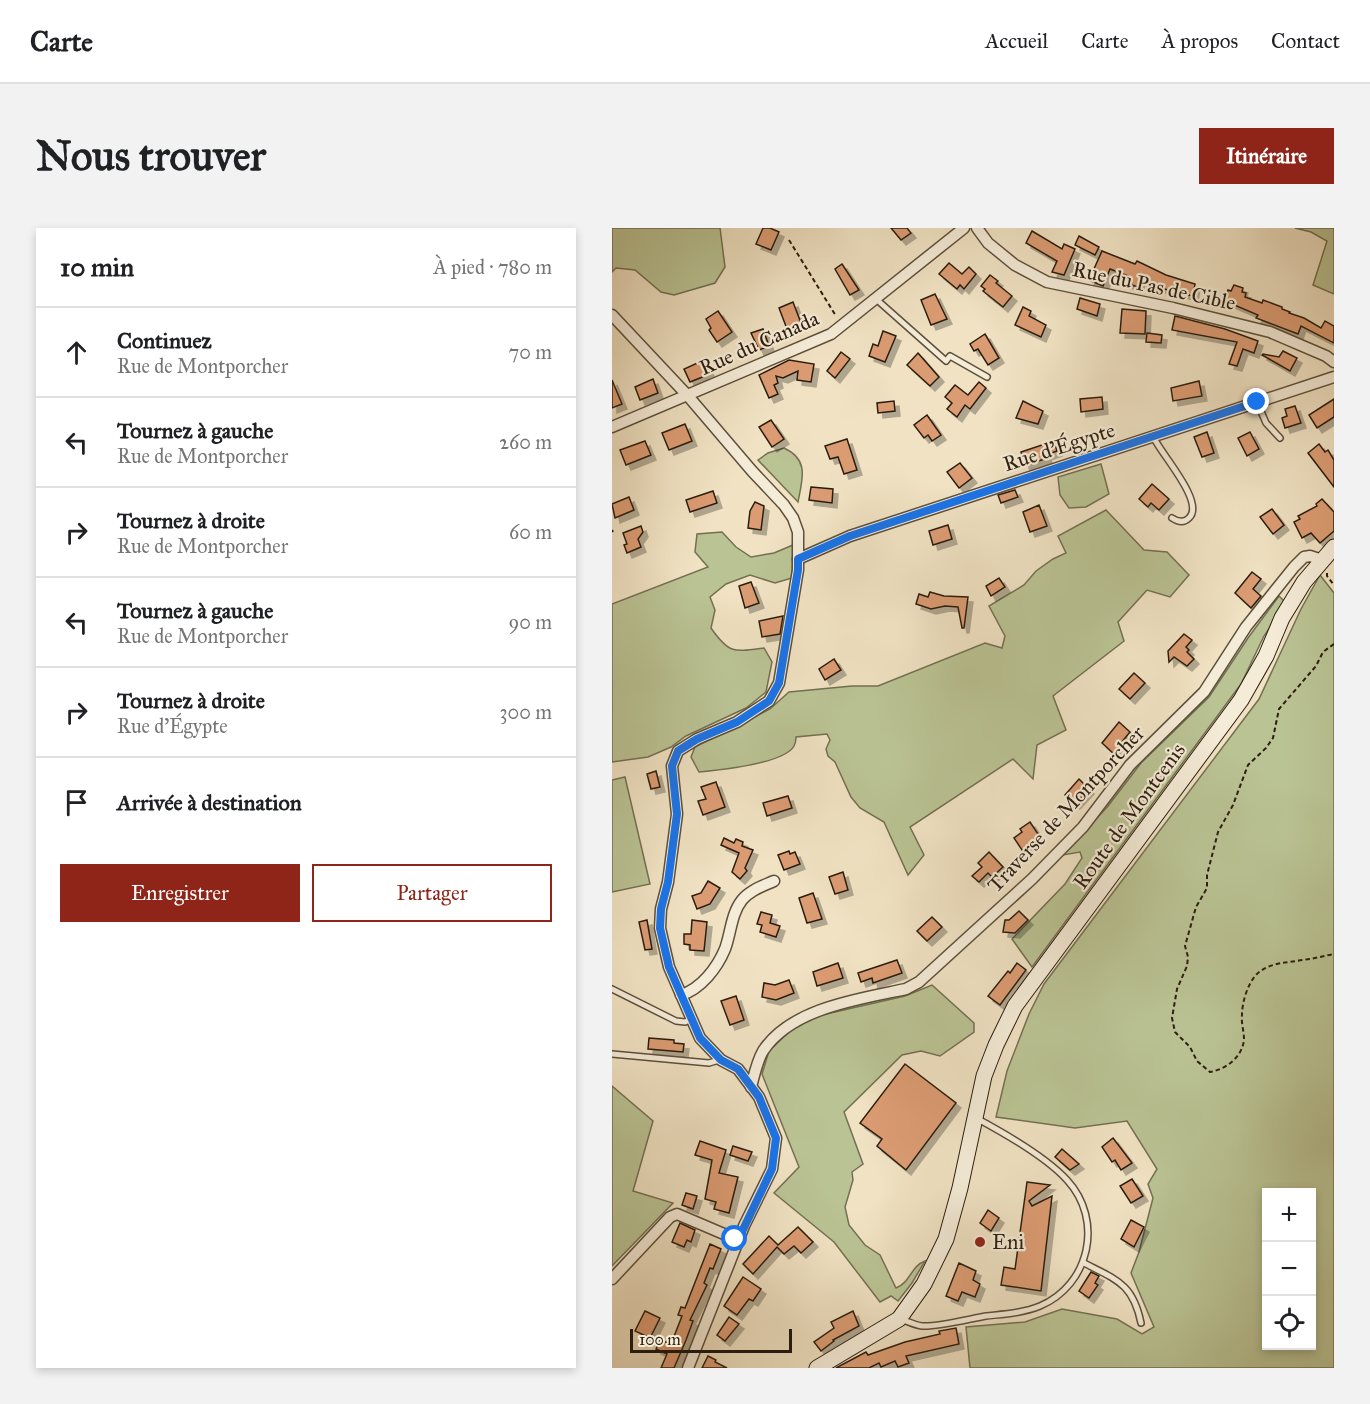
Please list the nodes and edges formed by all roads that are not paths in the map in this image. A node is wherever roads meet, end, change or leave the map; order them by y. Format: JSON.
{"nodes":[{"id":1,"x":964,"y":228,"type":"edge"},
{"id":2,"x":977,"y":228,"type":"edge"},
{"id":3,"x":876,"y":299,"type":"junction"},
{"id":4,"x":612,"y":315,"type":"edge"},
{"id":5,"x":1334,"y":362,"type":"edge"},
{"id":6,"x":987,"y":377,"type":"dead end"},
{"id":7,"x":1334,"y":377,"type":"edge"},
{"id":8,"x":688,"y":396,"type":"junction"},
{"id":9,"x":1257,"y":402,"type":"junction"},
{"id":10,"x":612,"y":427,"type":"edge"},
{"id":11,"x":1153,"y":436,"type":"junction"},
{"id":12,"x":1280,"y":438,"type":"dead end"},
{"id":13,"x":1172,"y":518,"type":"dead end"},
{"id":14,"x":1334,"y":547,"type":"edge"},
{"id":15,"x":798,"y":559,"type":"junction"},
{"id":16,"x":1322,"y":560,"type":"junction"},
{"id":17,"x":774,"y":881,"type":"dead end"},
{"id":18,"x":612,"y":989,"type":"edge"},
{"id":19,"x":681,"y":995,"type":"junction"},
{"id":20,"x":692,"y":1019,"type":"junction"},
{"id":21,"x":612,"y":1054,"type":"edge"},
{"id":22,"x":721,"y":1060,"type":"junction"},
{"id":23,"x":751,"y":1087,"type":"junction"},
{"id":24,"x":974,"y":1117,"type":"junction"},
{"id":25,"x":738,"y":1240,"type":"junction"},
{"id":26,"x":1084,"y":1263,"type":"junction"},
{"id":27,"x":612,"y":1279,"type":"edge"},
{"id":28,"x":899,"y":1319,"type":"junction"},
{"id":29,"x":1141,"y":1323,"type":"dead end"},
{"id":30,"x":688,"y":1368,"type":"edge"},
{"id":31,"x":817,"y":1368,"type":"edge"}],
"edges":[{"from":1,"to":3,"type":"street","name":"Rue du Canada"},
{"from":2,"to":5,"type":"street","name":"Rue du Pas de Cible"},
{"from":3,"to":6,"type":"lane"},
{"from":3,"to":8,"type":"street","name":"Rue du Canada"},
{"from":4,"to":8,"type":"street"},
{"from":7,"to":9,"type":"street","name":"Rue d'Égypte"},
{"from":8,"to":10,"type":"street","name":"Rue du Canada"},
{"from":8,"to":15,"type":"street"},
{"from":9,"to":11,"type":"street","name":"Rue d'Égypte"},
{"from":9,"to":12,"type":"lane"},
{"from":11,"to":13,"type":"lane"},
{"from":11,"to":15,"type":"street","name":"Rue d'Égypte"},
{"from":14,"to":16,"type":"main road","name":"Route de Montcenis"},
{"from":15,"to":19,"type":"street"},
{"from":16,"to":23,"type":"street","name":"Traverse de Montporcher"},
{"from":16,"to":24,"type":"main road","name":"Route de Montcenis"},
{"from":17,"to":19,"type":"street"},
{"from":18,"to":20,"type":"lane"},
{"from":19,"to":20,"type":"street"},
{"from":20,"to":22,"type":"street"},
{"from":21,"to":22,"type":"lane"},
{"from":22,"to":23,"type":"street"},
{"from":23,"to":25,"type":"street"},
{"from":24,"to":26,"type":"lane"},
{"from":24,"to":28,"type":"main road","name":"Route de Montcenis"},
{"from":25,"to":27,"type":"street"},
{"from":25,"to":30,"type":"street"},
{"from":26,"to":28,"type":"lane"},
{"from":26,"to":29,"type":"lane"},
{"from":28,"to":31,"type":"main road","name":"Route de Montcenis"}]}
